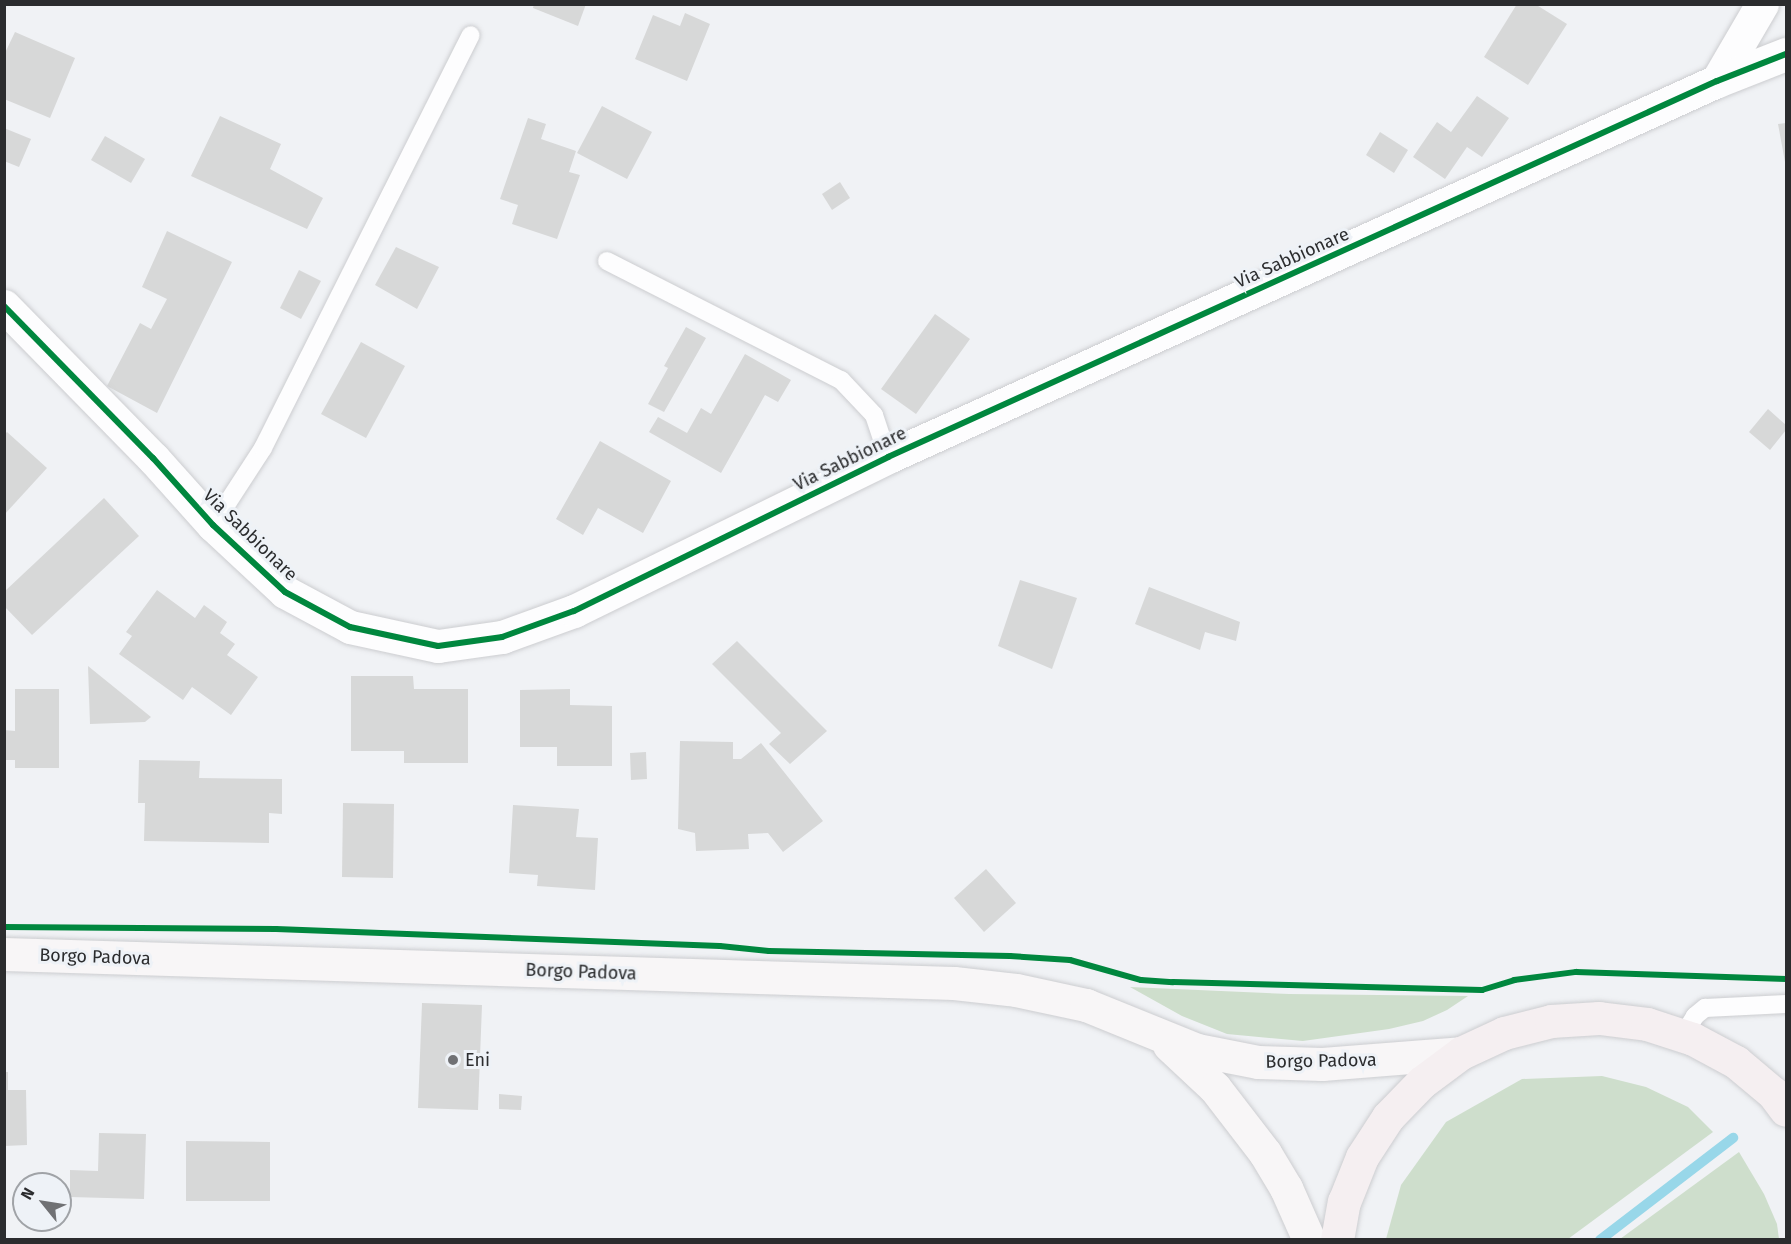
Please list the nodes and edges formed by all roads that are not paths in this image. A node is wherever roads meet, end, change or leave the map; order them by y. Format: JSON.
{"nodes":[{"id":1,"x":1762,"y":4,"type":"edge"},
{"id":2,"x":471,"y":35,"type":"dead end"},
{"id":3,"x":1786,"y":54,"type":"edge"},
{"id":4,"x":1717,"y":81,"type":"junction"},
{"id":5,"x":607,"y":261,"type":"dead end"},
{"id":6,"x":4,"y":306,"type":"edge"},
{"id":7,"x":888,"y":457,"type":"junction"},
{"id":8,"x":213,"y":525,"type":"junction"},
{"id":9,"x":4,"y":954,"type":"edge"},
{"id":10,"x":1786,"y":1004,"type":"edge"},
{"id":11,"x":1150,"y":1031,"type":"junction"},
{"id":12,"x":1683,"y":1036,"type":"junction"},
{"id":13,"x":1461,"y":1053,"type":"junction"},
{"id":14,"x":1736,"y":1062,"type":"junction"},
{"id":15,"x":1786,"y":1077,"type":"edge"},
{"id":16,"x":1786,"y":1110,"type":"edge"},
{"id":17,"x":1309,"y":1239,"type":"edge"},
{"id":18,"x":1337,"y":1239,"type":"edge"}],
"edges":[{"from":1,"to":4,"type":"street"},
{"from":2,"to":8,"type":"lane"},
{"from":3,"to":4,"type":"street","name":"Via Sabbionare"},
{"from":4,"to":7,"type":"street","name":"Via Sabbionare"},
{"from":5,"to":7,"type":"lane"},
{"from":6,"to":8,"type":"street","name":"Via Sabbionare"},
{"from":7,"to":8,"type":"street","name":"Via Sabbionare"},
{"from":9,"to":11,"type":"main road","name":"Borgo Padova"},
{"from":10,"to":12,"type":"lane"},
{"from":11,"to":13,"type":"main road","name":"Borgo Padova"},
{"from":11,"to":17,"type":"main road","name":"Borgo Padova"},
{"from":12,"to":13,"type":"main road"},
{"from":12,"to":14,"type":"main road"},
{"from":13,"to":18,"type":"main road"},
{"from":14,"to":15,"type":"main road"},
{"from":14,"to":16,"type":"main road"}]}
